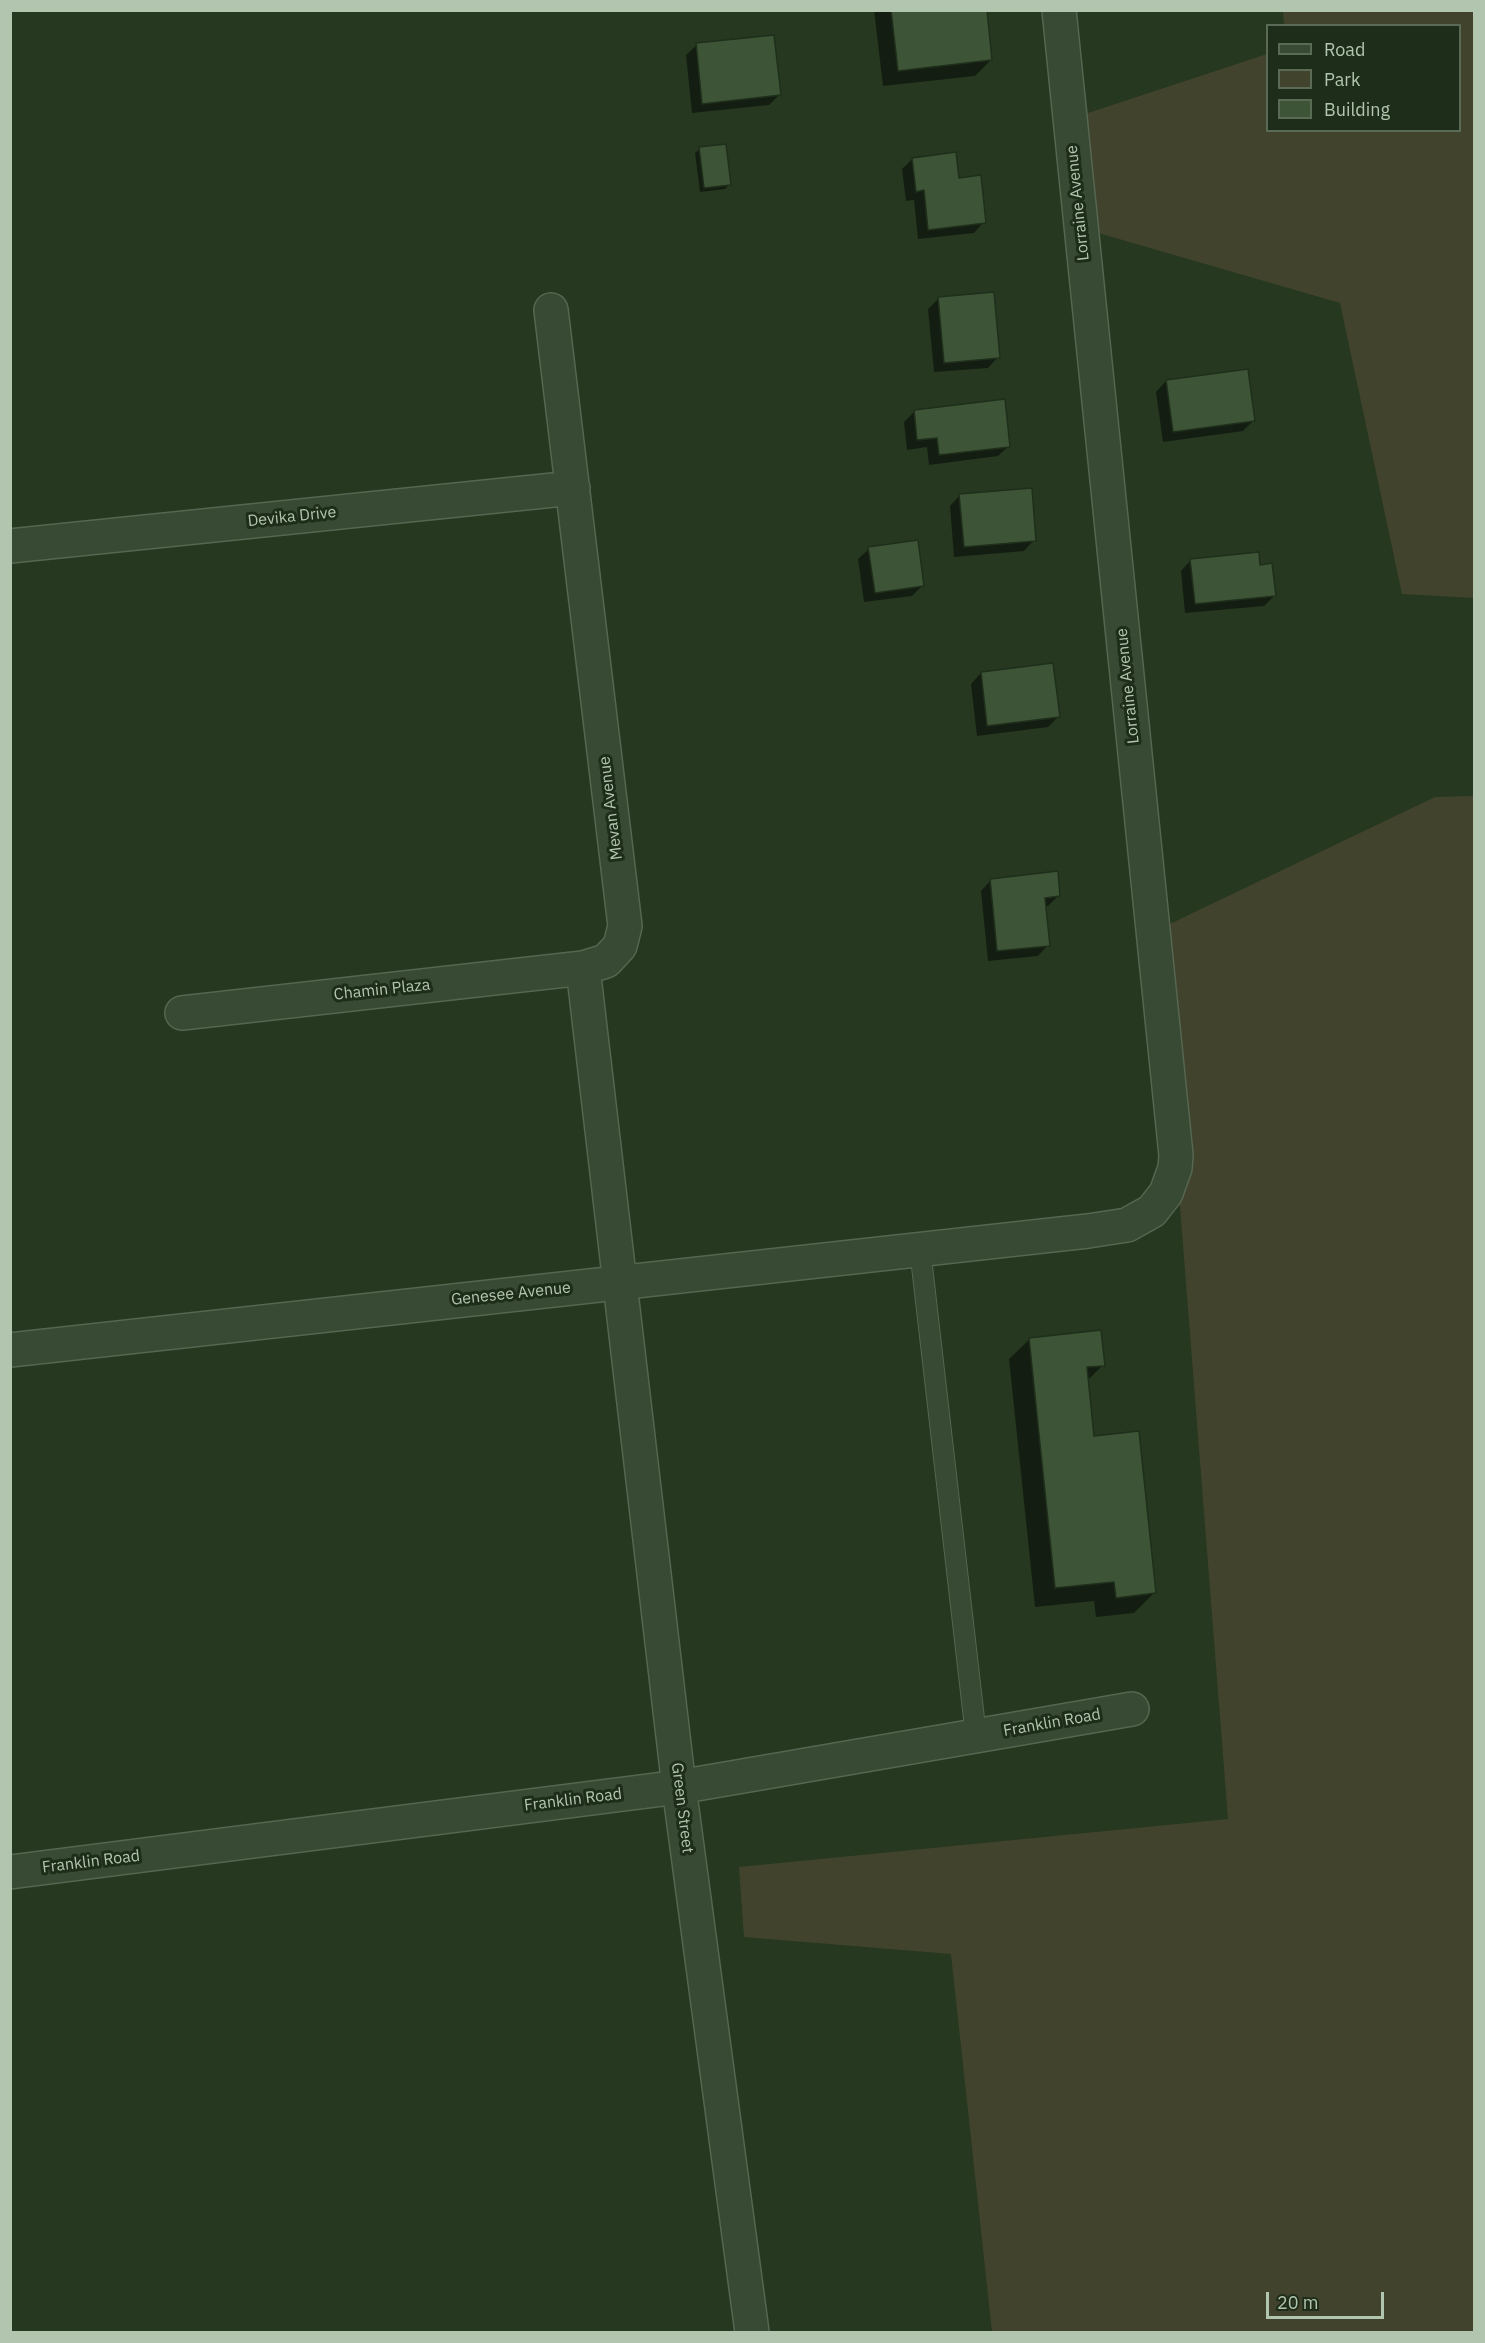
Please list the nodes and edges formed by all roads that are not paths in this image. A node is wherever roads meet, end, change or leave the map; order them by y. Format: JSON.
{"nodes":[{"id":1,"x":1059,"y":10,"type":"edge"},
{"id":2,"x":551,"y":310,"type":"dead end"},
{"id":3,"x":573,"y":488,"type":"junction"},
{"id":4,"x":10,"y":546,"type":"edge"},
{"id":5,"x":583,"y":968,"type":"junction"},
{"id":6,"x":182,"y":1013,"type":"dead end"},
{"id":7,"x":1011,"y":1239,"type":"joint"},
{"id":8,"x":920,"y":1249,"type":"junction"},
{"id":9,"x":620,"y":1282,"type":"junction"},
{"id":10,"x":10,"y":1350,"type":"edge"},
{"id":11,"x":1132,"y":1709,"type":"dead end"},
{"id":12,"x":976,"y":1736,"type":"junction"},
{"id":13,"x":679,"y":1787,"type":"junction"},
{"id":14,"x":10,"y":1872,"type":"edge"},
{"id":15,"x":752,"y":2332,"type":"edge"}],
"edges":[{"from":1,"to":7,"type":"street","name":"Lorraine Avenue"},
{"from":2,"to":3,"type":"street","name":"Mevan Avenue"},
{"from":3,"to":4,"type":"street","name":"Devika Drive"},
{"from":3,"to":5,"type":"street","name":"Mevan Avenue"},
{"from":5,"to":6,"type":"street","name":"Chamin Plaza"},
{"from":5,"to":9,"type":"street"},
{"from":7,"to":8,"type":"street","name":"Genesee Avenue"},
{"from":8,"to":9,"type":"street","name":"Genesee Avenue"},
{"from":8,"to":12,"type":"lane"},
{"from":9,"to":10,"type":"street","name":"Genesee Avenue"},
{"from":9,"to":13,"type":"street","name":"Green Street"},
{"from":11,"to":12,"type":"street","name":"Franklin Road"},
{"from":12,"to":13,"type":"street","name":"Franklin Road"},
{"from":13,"to":14,"type":"street","name":"Franklin Road"},
{"from":13,"to":15,"type":"street","name":"Green Street"}]}
